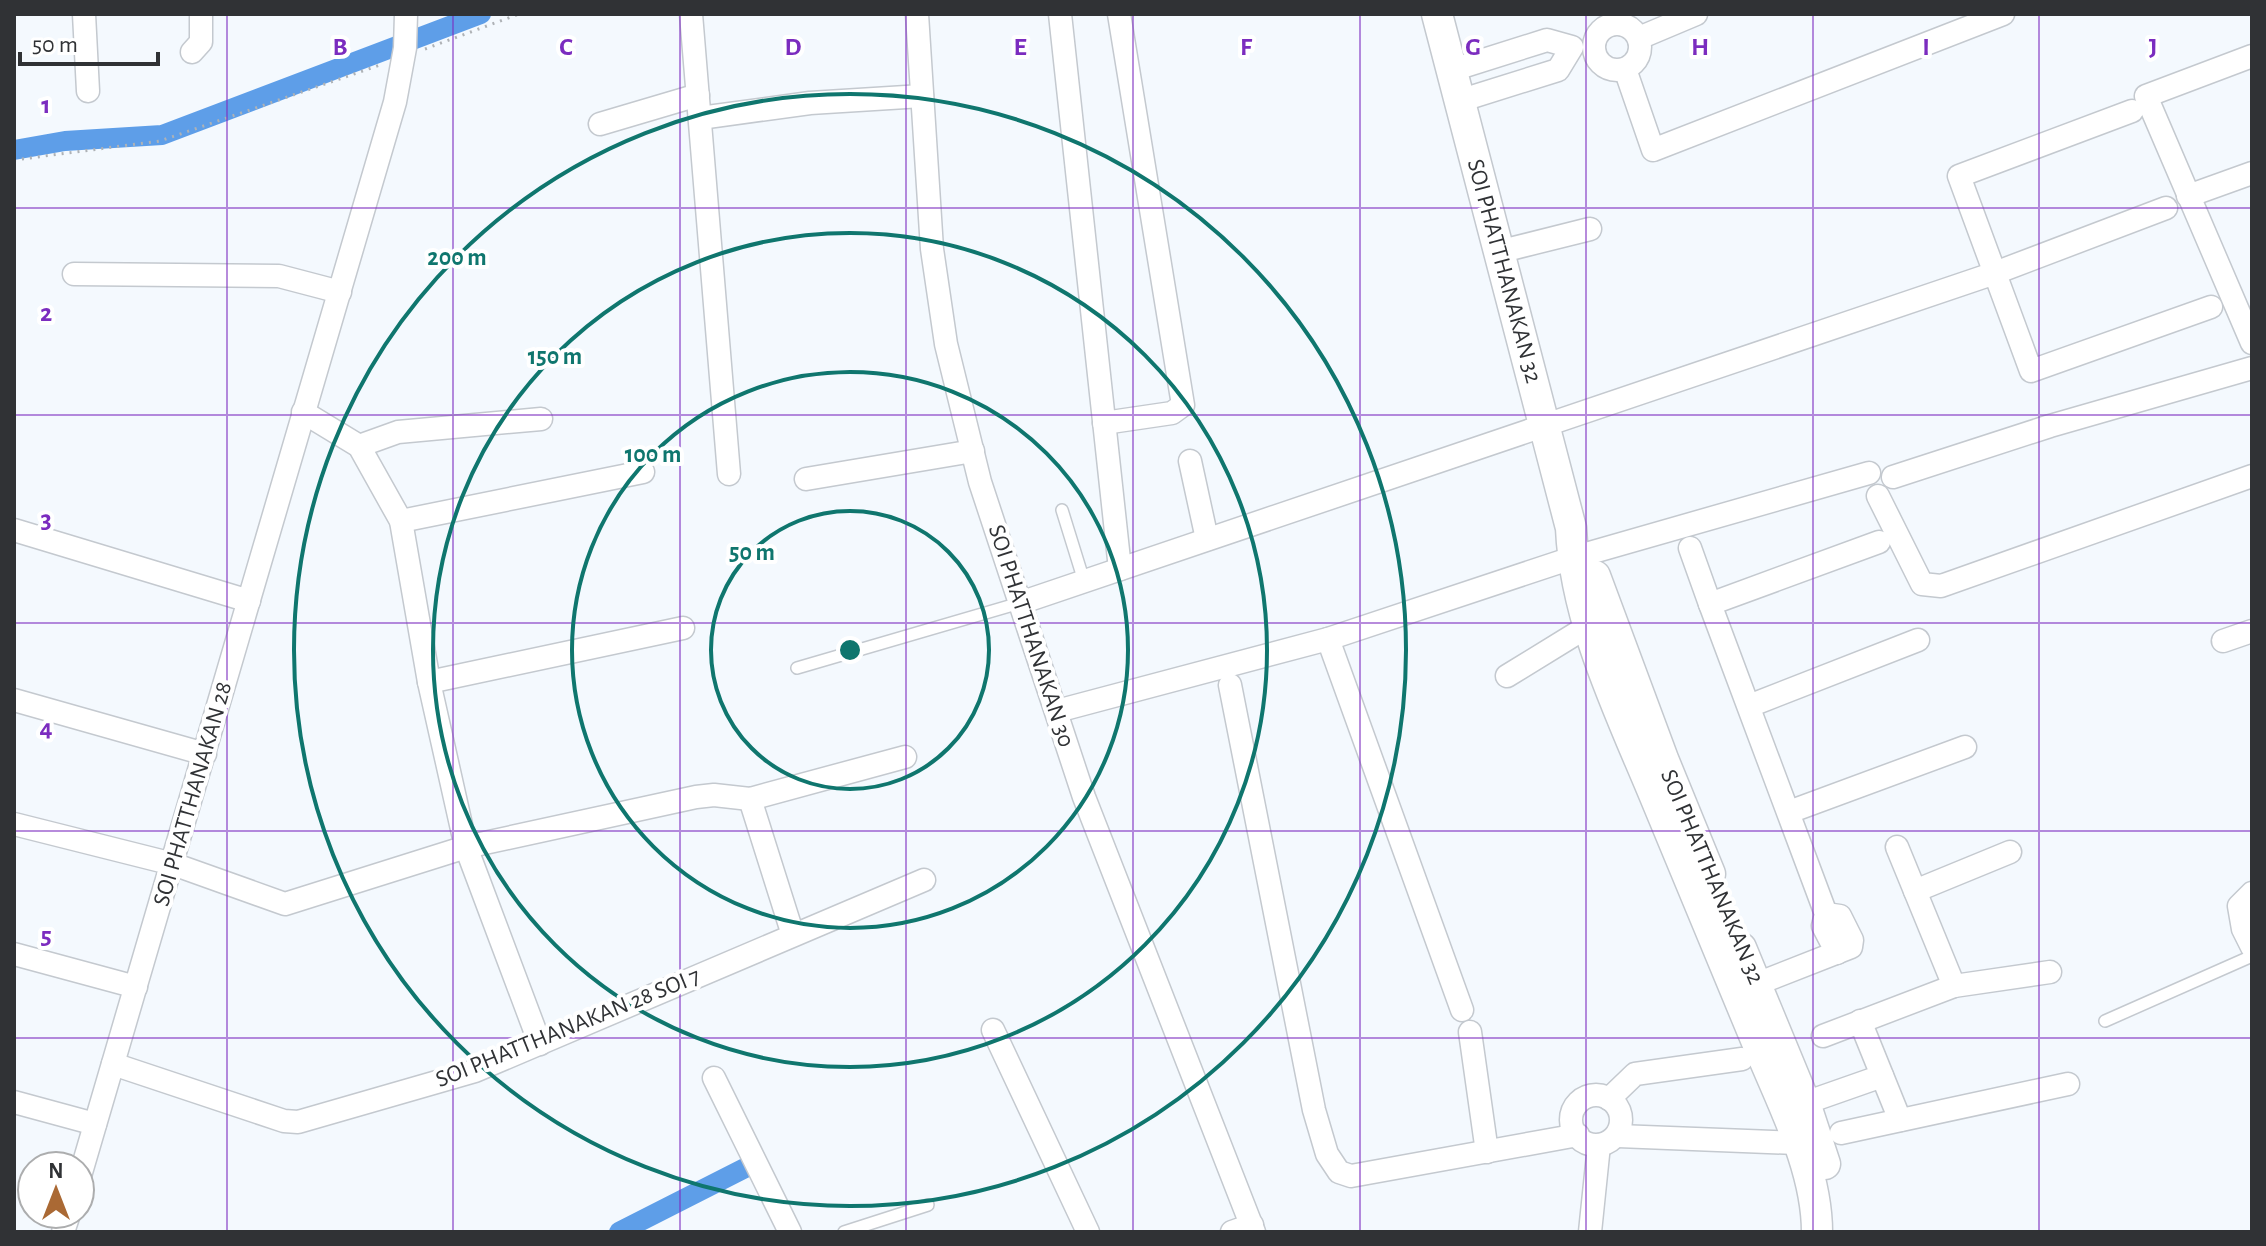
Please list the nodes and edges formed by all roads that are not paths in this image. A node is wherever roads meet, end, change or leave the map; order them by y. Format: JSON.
{"nodes":[{"id":1,"x":84,"y":14,"type":"edge"},
{"id":2,"x":201,"y":14,"type":"edge"},
{"id":3,"x":406,"y":14,"type":"edge"},
{"id":4,"x":691,"y":14,"type":"edge"},
{"id":5,"x":917,"y":14,"type":"edge"},
{"id":6,"x":1060,"y":14,"type":"edge"},
{"id":7,"x":1119,"y":14,"type":"edge"},
{"id":8,"x":1437,"y":14,"type":"edge"},
{"id":9,"x":1696,"y":14,"type":"edge"},
{"id":10,"x":2003,"y":14,"type":"edge"},
{"id":11,"x":1639,"y":38,"type":"junction"},
{"id":12,"x":1583,"y":46,"type":"junction"},
{"id":13,"x":192,"y":52,"type":"dead end"},
{"id":14,"x":2252,"y":56,"type":"edge"},
{"id":15,"x":1625,"y":69,"type":"junction"},
{"id":16,"x":1452,"y":70,"type":"junction"},
{"id":17,"x":88,"y":91,"type":"dead end"},
{"id":18,"x":698,"y":95,"type":"junction"},
{"id":19,"x":922,"y":96,"type":"junction"},
{"id":20,"x":1459,"y":101,"type":"junction"},
{"id":21,"x":2132,"y":111,"type":"dead end"},
{"id":22,"x":700,"y":118,"type":"junction"},
{"id":23,"x":600,"y":124,"type":"dead end"},
{"id":24,"x":2252,"y":173,"type":"edge"},
{"id":25,"x":2188,"y":196,"type":"junction"},
{"id":26,"x":2166,"y":208,"type":"dead end"},
{"id":27,"x":1590,"y":229,"type":"dead end"},
{"id":28,"x":1498,"y":252,"type":"junction"},
{"id":29,"x":1995,"y":273,"type":"junction"},
{"id":30,"x":74,"y":274,"type":"dead end"},
{"id":31,"x":340,"y":292,"type":"junction"},
{"id":32,"x":2243,"y":293,"type":"edge"},
{"id":33,"x":2211,"y":307,"type":"dead end"},
{"id":34,"x":2252,"y":343,"type":"edge"},
{"id":35,"x":2252,"y":368,"type":"edge"},
{"id":36,"x":303,"y":412,"type":"junction"},
{"id":37,"x":541,"y":419,"type":"dead end"},
{"id":38,"x":1104,"y":423,"type":"junction"},
{"id":39,"x":1544,"y":425,"type":"junction"},
{"id":40,"x":359,"y":446,"type":"junction"},
{"id":41,"x":973,"y":451,"type":"junction"},
{"id":42,"x":1190,"y":461,"type":"dead end"},
{"id":43,"x":643,"y":472,"type":"dead end"},
{"id":44,"x":1869,"y":473,"type":"junction"},
{"id":45,"x":729,"y":474,"type":"dead end"},
{"id":46,"x":2252,"y":476,"type":"edge"},
{"id":47,"x":1893,"y":477,"type":"junction"},
{"id":48,"x":806,"y":479,"type":"dead end"},
{"id":49,"x":1878,"y":496,"type":"junction"},
{"id":50,"x":1062,"y":510,"type":"dead end"},
{"id":51,"x":401,"y":521,"type":"junction"},
{"id":52,"x":14,"y":530,"type":"edge"},
{"id":53,"x":1207,"y":539,"type":"junction"},
{"id":54,"x":1879,"y":542,"type":"dead end"},
{"id":55,"x":1690,"y":548,"type":"dead end"},
{"id":56,"x":1580,"y":556,"type":"junction"},
{"id":57,"x":1120,"y":569,"type":"junction"},
{"id":58,"x":1084,"y":581,"type":"junction"},
{"id":59,"x":249,"y":601,"type":"junction"},
{"id":60,"x":1020,"y":603,"type":"junction"},
{"id":61,"x":1710,"y":604,"type":"junction"},
{"id":62,"x":1590,"y":625,"type":"junction"},
{"id":63,"x":683,"y":628,"type":"dead end"},
{"id":64,"x":2252,"y":631,"type":"edge"},
{"id":65,"x":1328,"y":639,"type":"junction"},
{"id":66,"x":1918,"y":640,"type":"dead end"},
{"id":67,"x":2223,"y":641,"type":"dead end"},
{"id":68,"x":797,"y":668,"type":"dead end"},
{"id":69,"x":1507,"y":676,"type":"dead end"},
{"id":70,"x":429,"y":682,"type":"junction"},
{"id":71,"x":1230,"y":685,"type":"dead end"},
{"id":72,"x":14,"y":700,"type":"edge"},
{"id":73,"x":1749,"y":706,"type":"junction"},
{"id":74,"x":1057,"y":711,"type":"junction"},
{"id":75,"x":1965,"y":747,"type":"dead end"},
{"id":76,"x":205,"y":754,"type":"junction"},
{"id":77,"x":905,"y":757,"type":"dead end"},
{"id":78,"x":1653,"y":764,"type":"junction"},
{"id":79,"x":750,"y":799,"type":"junction"},
{"id":80,"x":1789,"y":812,"type":"junction"},
{"id":81,"x":14,"y":824,"type":"edge"},
{"id":82,"x":466,"y":847,"type":"junction"},
{"id":83,"x":1897,"y":847,"type":"dead end"},
{"id":84,"x":2010,"y":852,"type":"dead end"},
{"id":85,"x":173,"y":864,"type":"junction"},
{"id":86,"x":924,"y":880,"type":"dead end"},
{"id":87,"x":1915,"y":891,"type":"junction"},
{"id":88,"x":2252,"y":893,"type":"edge"},
{"id":89,"x":793,"y":935,"type":"junction"},
{"id":90,"x":2252,"y":947,"type":"edge"},
{"id":91,"x":14,"y":954,"type":"edge"},
{"id":92,"x":2252,"y":956,"type":"edge"},
{"id":93,"x":2050,"y":972,"type":"dead end"},
{"id":94,"x":1954,"y":986,"type":"junction"},
{"id":95,"x":136,"y":987,"type":"junction"},
{"id":96,"x":1747,"y":988,"type":"junction"},
{"id":97,"x":1462,"y":1010,"type":"dead end"},
{"id":98,"x":1860,"y":1021,"type":"junction"},
{"id":99,"x":2105,"y":1021,"type":"dead end"},
{"id":100,"x":993,"y":1030,"type":"dead end"},
{"id":101,"x":1470,"y":1032,"type":"dead end"},
{"id":102,"x":1823,"y":1036,"type":"dead end"},
{"id":103,"x":540,"y":1044,"type":"junction"},
{"id":104,"x":1742,"y":1059,"type":"dead end"},
{"id":105,"x":113,"y":1064,"type":"junction"},
{"id":106,"x":1882,"y":1076,"type":"junction"},
{"id":107,"x":714,"y":1078,"type":"dead end"},
{"id":108,"x":2068,"y":1084,"type":"dead end"},
{"id":109,"x":1609,"y":1099,"type":"junction"},
{"id":110,"x":14,"y":1102,"type":"edge"},
{"id":111,"x":1805,"y":1103,"type":"junction"},
{"id":112,"x":1900,"y":1120,"type":"junction"},
{"id":113,"x":95,"y":1124,"type":"junction"},
{"id":114,"x":1841,"y":1133,"type":"dead end"},
{"id":115,"x":1578,"y":1135,"type":"junction"},
{"id":116,"x":1608,"y":1140,"type":"junction"},
{"id":117,"x":1796,"y":1143,"type":"junction"},
{"id":118,"x":88,"y":1150,"type":"edge"},
{"id":119,"x":1487,"y":1152,"type":"junction"},
{"id":120,"x":928,"y":1205,"type":"dead end"},
{"id":121,"x":1246,"y":1230,"type":"edge"},
{"id":122,"x":790,"y":1232,"type":"edge"},
{"id":123,"x":844,"y":1232,"type":"edge"},
{"id":124,"x":1088,"y":1232,"type":"edge"},
{"id":125,"x":1590,"y":1232,"type":"edge"},
{"id":126,"x":1817,"y":1232,"type":"edge"},
{"id":127,"x":1834,"y":1232,"type":"edge"}],
"edges":[{"from":1,"to":17,"type":"street"},
{"from":2,"to":13,"type":"street"},
{"from":3,"to":31,"type":"street","name":"SOI PHATTHANAKAN 28"},
{"from":4,"to":18,"type":"street"},
{"from":5,"to":19,"type":"street","name":"SOI PHATTHANAKAN 30"},
{"from":6,"to":38,"type":"street"},
{"from":7,"to":38,"type":"street"},
{"from":8,"to":16,"type":"street","name":"SOI PHATTHANAKAN 32"},
{"from":9,"to":11,"type":"street"},
{"from":10,"to":15,"type":"street"},
{"from":11,"to":12,"type":"street"},
{"from":11,"to":15,"type":"street"},
{"from":12,"to":15,"type":"street"},
{"from":12,"to":16,"type":"street"},
{"from":12,"to":20,"type":"street"},
{"from":14,"to":25,"type":"street"},
{"from":16,"to":20,"type":"street","name":"SOI PHATTHANAKAN 32"},
{"from":18,"to":22,"type":"street"},
{"from":18,"to":23,"type":"street"},
{"from":19,"to":22,"type":"street"},
{"from":19,"to":41,"type":"street","name":"SOI PHATTHANAKAN 30"},
{"from":20,"to":28,"type":"street","name":"SOI PHATTHANAKAN 32"},
{"from":21,"to":29,"type":"street"},
{"from":22,"to":45,"type":"street"},
{"from":24,"to":25,"type":"street"},
{"from":25,"to":32,"type":"street"},
{"from":26,"to":29,"type":"street"},
{"from":27,"to":28,"type":"street"},
{"from":28,"to":39,"type":"street","name":"SOI PHATTHANAKAN 32"},
{"from":29,"to":33,"type":"street"},
{"from":29,"to":39,"type":"street"},
{"from":30,"to":31,"type":"street"},
{"from":31,"to":36,"type":"street","name":"SOI PHATTHANAKAN 28"},
{"from":32,"to":34,"type":"street"},
{"from":35,"to":47,"type":"street"},
{"from":36,"to":40,"type":"street"},
{"from":36,"to":59,"type":"street","name":"SOI PHATTHANAKAN 28"},
{"from":37,"to":40,"type":"street"},
{"from":38,"to":57,"type":"street"},
{"from":39,"to":53,"type":"street"},
{"from":39,"to":56,"type":"street","name":"SOI PHATTHANAKAN 32"},
{"from":40,"to":51,"type":"street"},
{"from":41,"to":48,"type":"street"},
{"from":41,"to":60,"type":"street","name":"SOI PHATTHANAKAN 30"},
{"from":42,"to":53,"type":"street"},
{"from":43,"to":51,"type":"street"},
{"from":44,"to":47,"type":"street"},
{"from":44,"to":49,"type":"street"},
{"from":44,"to":56,"type":"street"},
{"from":46,"to":49,"type":"street"},
{"from":47,"to":49,"type":"street"},
{"from":50,"to":58,"type":"lane"},
{"from":51,"to":70,"type":"street"},
{"from":52,"to":59,"type":"street"},
{"from":53,"to":57,"type":"street"},
{"from":54,"to":61,"type":"street"},
{"from":55,"to":61,"type":"street"},
{"from":56,"to":62,"type":"street","name":"SOI PHATTHANAKAN 32"},
{"from":56,"to":65,"type":"street"},
{"from":56,"to":78,"type":"street","name":"SOI PHATTHANAKAN 32"},
{"from":57,"to":58,"type":"street"},
{"from":58,"to":60,"type":"street"},
{"from":59,"to":76,"type":"street","name":"SOI PHATTHANAKAN 28"},
{"from":60,"to":68,"type":"lane"},
{"from":60,"to":74,"type":"street","name":"SOI PHATTHANAKAN 30"},
{"from":61,"to":73,"type":"street"},
{"from":62,"to":69,"type":"street"},
{"from":62,"to":78,"type":"street","name":"SOI PHATTHANAKAN 32"},
{"from":63,"to":70,"type":"street"},
{"from":64,"to":67,"type":"street"},
{"from":65,"to":74,"type":"street"},
{"from":65,"to":97,"type":"street"},
{"from":66,"to":73,"type":"street"},
{"from":70,"to":82,"type":"street"},
{"from":71,"to":119,"type":"street"},
{"from":72,"to":76,"type":"street"},
{"from":73,"to":80,"type":"street"},
{"from":74,"to":121,"type":"street","name":"SOI PHATTHANAKAN 30"},
{"from":75,"to":80,"type":"street"},
{"from":76,"to":85,"type":"street","name":"SOI PHATTHANAKAN 28"},
{"from":77,"to":79,"type":"street"},
{"from":78,"to":96,"type":"street","name":"SOI PHATTHANAKAN 32"},
{"from":79,"to":82,"type":"street"},
{"from":79,"to":89,"type":"street"},
{"from":80,"to":96,"type":"street"},
{"from":81,"to":85,"type":"street"},
{"from":82,"to":85,"type":"street"},
{"from":82,"to":103,"type":"street"},
{"from":83,"to":87,"type":"street"},
{"from":84,"to":87,"type":"street"},
{"from":85,"to":95,"type":"street","name":"SOI PHATTHANAKAN 28"},
{"from":86,"to":89,"type":"street","name":"SOI PHATTHANAKAN 28 SOI 7"},
{"from":87,"to":94,"type":"street"},
{"from":88,"to":90,"type":"street"},
{"from":89,"to":103,"type":"street","name":"SOI PHATTHANAKAN 28 SOI 7"},
{"from":91,"to":95,"type":"street"},
{"from":92,"to":99,"type":"lane"},
{"from":93,"to":94,"type":"street"},
{"from":94,"to":98,"type":"street"},
{"from":95,"to":105,"type":"street","name":"SOI PHATTHANAKAN 28"},
{"from":96,"to":111,"type":"street","name":"SOI PHATTHANAKAN 32"},
{"from":96,"to":117,"type":"street","name":"SOI PHATTHANAKAN 32"},
{"from":98,"to":102,"type":"street"},
{"from":98,"to":106,"type":"street"},
{"from":100,"to":124,"type":"street"},
{"from":101,"to":119,"type":"street"},
{"from":103,"to":105,"type":"street","name":"SOI PHATTHANAKAN 28 SOI 7"},
{"from":104,"to":109,"type":"street"},
{"from":105,"to":113,"type":"street","name":"SOI PHATTHANAKAN 28"},
{"from":106,"to":111,"type":"street"},
{"from":106,"to":112,"type":"street"},
{"from":107,"to":122,"type":"street"},
{"from":108,"to":112,"type":"street"},
{"from":109,"to":115,"type":"street"},
{"from":109,"to":116,"type":"street"},
{"from":110,"to":113,"type":"street"},
{"from":111,"to":127,"type":"street","name":"SOI PHATTHANAKAN 32"},
{"from":112,"to":114,"type":"street"},
{"from":113,"to":118,"type":"street","name":"SOI PHATTHANAKAN 28"},
{"from":115,"to":116,"type":"street"},
{"from":115,"to":119,"type":"street"},
{"from":116,"to":117,"type":"street"},
{"from":116,"to":125,"type":"street"},
{"from":117,"to":126,"type":"street","name":"SOI PHATTHANAKAN 32"},
{"from":120,"to":123,"type":"lane"}]}
